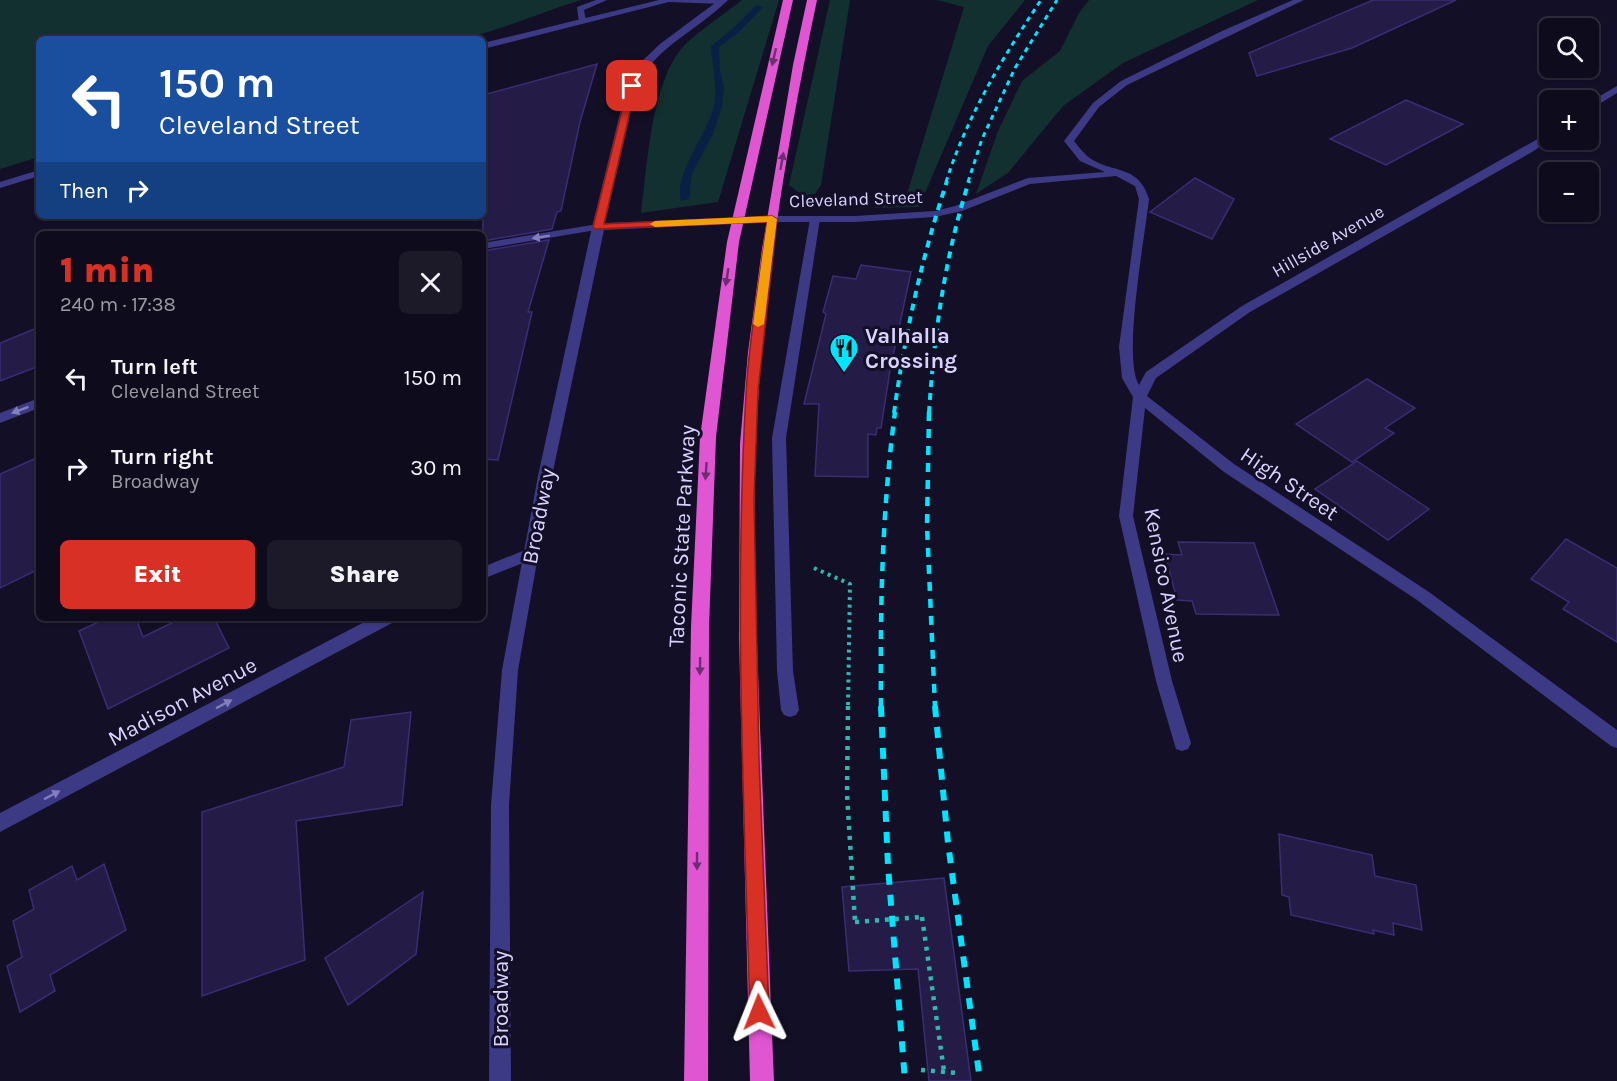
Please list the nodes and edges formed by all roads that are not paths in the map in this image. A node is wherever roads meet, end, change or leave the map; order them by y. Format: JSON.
{"nodes":[{"id":1,"x":603,"y":0,"type":"edge"},
{"id":2,"x":788,"y":0,"type":"edge"},
{"id":3,"x":812,"y":0,"type":"edge"},
{"id":4,"x":1300,"y":0,"type":"edge"},
{"id":5,"x":723,"y":1,"type":"edge"},
{"id":6,"x":582,"y":21,"type":"junction"},
{"id":7,"x":486,"y":45,"type":"edge"},
{"id":8,"x":1617,"y":89,"type":"edge"},
{"id":9,"x":1599,"y":101,"type":"edge"},
{"id":10,"x":1539,"y":142,"type":"edge"},
{"id":11,"x":36,"y":174,"type":"edge"},
{"id":12,"x":1119,"y":174,"type":"junction"},
{"id":13,"x":0,"y":185,"type":"edge"},
{"id":14,"x":772,"y":219,"type":"junction"},
{"id":15,"x":815,"y":219,"type":"junction"},
{"id":16,"x":738,"y":220,"type":"junction"},
{"id":17,"x":598,"y":227,"type":"junction"},
{"id":18,"x":486,"y":246,"type":"edge"},
{"id":19,"x":1140,"y":397,"type":"junction"},
{"id":20,"x":36,"y":404,"type":"edge"},
{"id":21,"x":0,"y":418,"type":"edge"},
{"id":22,"x":530,"y":554,"type":"junction"},
{"id":23,"x":486,"y":572,"type":"edge"},
{"id":24,"x":380,"y":621,"type":"edge"},
{"id":25,"x":790,"y":710,"type":"dead end"},
{"id":26,"x":1617,"y":740,"type":"edge"},
{"id":27,"x":1182,"y":743,"type":"dead end"},
{"id":28,"x":0,"y":823,"type":"edge"},
{"id":29,"x":500,"y":1081,"type":"edge"},
{"id":30,"x":696,"y":1081,"type":"edge"},
{"id":31,"x":762,"y":1081,"type":"edge"}],
"edges":[{"from":1,"to":6,"type":"street"},
{"from":2,"to":16,"type":"highway","name":"Taconic State Parkway","one_way":true},
{"from":14,"to":3,"type":"highway","one_way":true},
{"from":4,"to":12,"type":"street","name":"High Street"},
{"from":5,"to":6,"type":"street"},
{"from":5,"to":17,"type":"street","name":"Broadway"},
{"from":6,"to":7,"type":"street"},
{"from":8,"to":9,"type":"street"},
{"from":10,"to":19,"type":"street","name":"Hillside Avenue"},
{"from":11,"to":13,"type":"street"},
{"from":12,"to":15,"type":"street","name":"Cleveland Street"},
{"from":12,"to":19,"type":"street","name":"High Street"},
{"from":14,"to":15,"type":"street","name":"Cleveland Street"},
{"from":14,"to":16,"type":"street","name":"Cleveland Street"},
{"from":14,"to":31,"type":"highway"},
{"from":15,"to":25,"type":"street"},
{"from":16,"to":17,"type":"street","name":"Cleveland Street"},
{"from":16,"to":30,"type":"highway","name":"Taconic State Parkway","one_way":true},
{"from":17,"to":18,"type":"street","name":"Cleveland Street","one_way":true},
{"from":17,"to":22,"type":"street","name":"Broadway"},
{"from":19,"to":26,"type":"street","name":"High Street"},
{"from":19,"to":27,"type":"street","name":"Kensico Avenue"},
{"from":20,"to":21,"type":"street","one_way":true},
{"from":22,"to":23,"type":"street"},
{"from":22,"to":29,"type":"street","name":"Broadway"},
{"from":28,"to":24,"type":"street","name":"Madison Avenue","one_way":true}]}
